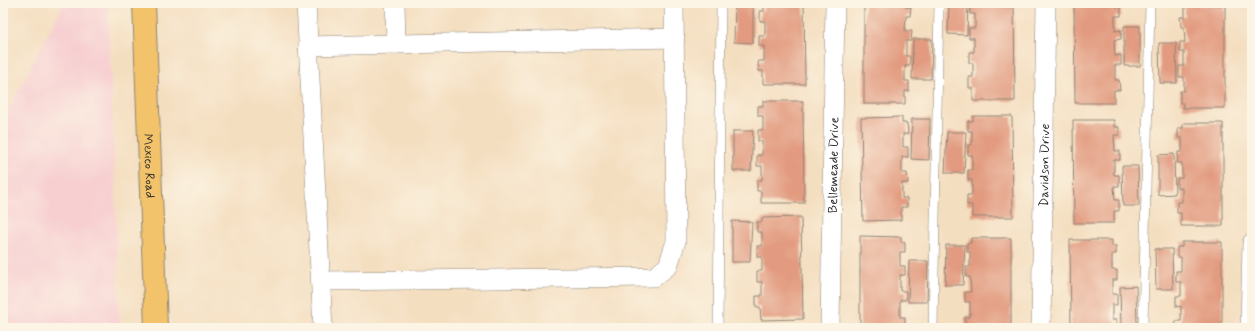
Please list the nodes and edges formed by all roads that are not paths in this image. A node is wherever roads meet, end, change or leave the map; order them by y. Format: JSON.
{"nodes":[{"id":1,"x":144,"y":3,"type":"edge"},
{"id":2,"x":306,"y":3,"type":"edge"},
{"id":3,"x":395,"y":3,"type":"edge"},
{"id":4,"x":674,"y":3,"type":"edge"},
{"id":5,"x":721,"y":3,"type":"edge"},
{"id":6,"x":836,"y":3,"type":"edge"},
{"id":7,"x":939,"y":3,"type":"edge"},
{"id":8,"x":1046,"y":3,"type":"edge"},
{"id":9,"x":1150,"y":3,"type":"edge"},
{"id":10,"x":674,"y":38,"type":"junction"},
{"id":11,"x":396,"y":44,"type":"junction"},
{"id":12,"x":308,"y":46,"type":"junction"},
{"id":13,"x":1252,"y":243,"type":"edge"},
{"id":14,"x":1252,"y":248,"type":"edge"},
{"id":15,"x":321,"y":281,"type":"junction"},
{"id":16,"x":156,"y":328,"type":"edge"},
{"id":17,"x":324,"y":328,"type":"edge"},
{"id":18,"x":718,"y":328,"type":"edge"},
{"id":19,"x":830,"y":328,"type":"edge"},
{"id":20,"x":933,"y":328,"type":"edge"},
{"id":21,"x":1041,"y":328,"type":"edge"},
{"id":22,"x":1144,"y":328,"type":"edge"},
{"id":23,"x":1250,"y":328,"type":"edge"}],
"edges":[{"from":1,"to":16,"type":"main road","name":"Mexico Road"},
{"from":2,"to":12,"type":"street"},
{"from":3,"to":11,"type":"street"},
{"from":4,"to":10,"type":"street"},
{"from":5,"to":18,"type":"lane"},
{"from":6,"to":19,"type":"street","name":"Bellemeade Drive"},
{"from":7,"to":20,"type":"lane"},
{"from":8,"to":21,"type":"street","name":"Davidson Drive"},
{"from":9,"to":22,"type":"lane"},
{"from":10,"to":11,"type":"street"},
{"from":10,"to":15,"type":"street"},
{"from":11,"to":12,"type":"street"},
{"from":12,"to":15,"type":"street"},
{"from":13,"to":14,"type":"street"},
{"from":14,"to":23,"type":"street"},
{"from":15,"to":17,"type":"street"}]}
